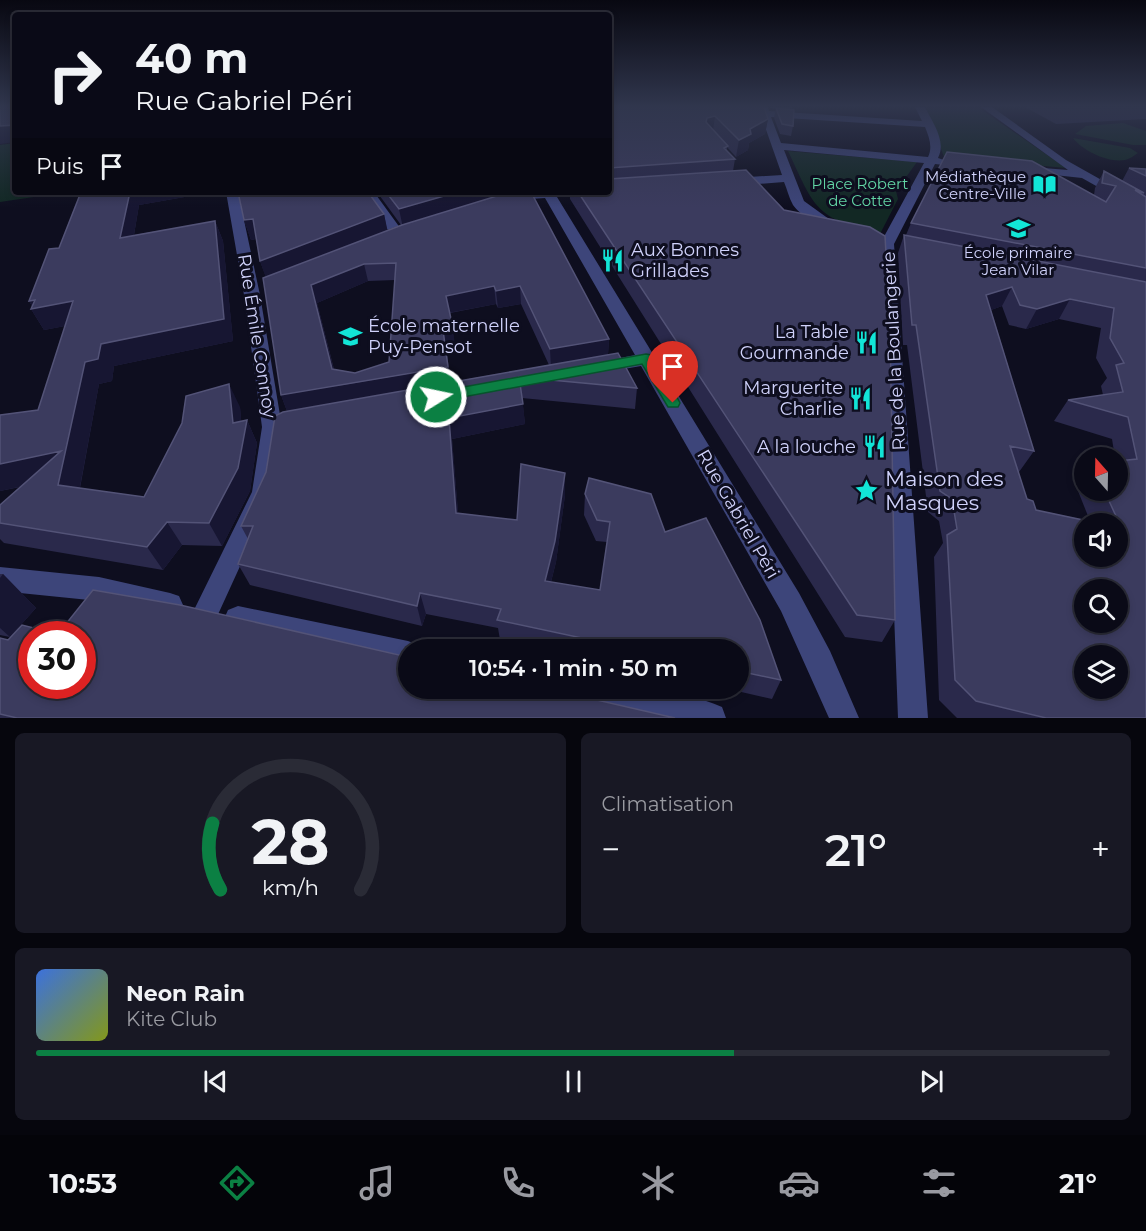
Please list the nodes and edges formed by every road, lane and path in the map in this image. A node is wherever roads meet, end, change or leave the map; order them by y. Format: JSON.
{"nodes":[{"id":1,"x":778,"y":141,"type":"edge"},
{"id":2,"x":935,"y":141,"type":"edge"},
{"id":3,"x":1034,"y":141,"type":"edge"},
{"id":4,"x":780,"y":146,"type":"junction"},
{"id":5,"x":934,"y":161,"type":"junction"},
{"id":6,"x":956,"y":163,"type":"edge"},
{"id":7,"x":1023,"y":170,"type":"edge"},
{"id":8,"x":1083,"y":175,"type":"junction"},
{"id":9,"x":788,"y":178,"type":"junction"},
{"id":10,"x":726,"y":183,"type":"edge"},
{"id":11,"x":233,"y":195,"type":"edge"},
{"id":12,"x":370,"y":195,"type":"edge"},
{"id":13,"x":529,"y":195,"type":"edge"},
{"id":14,"x":550,"y":195,"type":"edge"},
{"id":15,"x":496,"y":206,"type":"edge"},
{"id":16,"x":1146,"y":210,"type":"edge"},
{"id":17,"x":849,"y":233,"type":"edge"},
{"id":18,"x":399,"y":236,"type":"edge"},
{"id":19,"x":646,"y":358,"type":"junction"},
{"id":20,"x":588,"y":369,"type":"edge"},
{"id":21,"x":295,"y":423,"type":"edge"},
{"id":22,"x":272,"y":427,"type":"junction"},
{"id":23,"x":0,"y":579,"type":"edge"},
{"id":24,"x":206,"y":612,"type":"junction"},
{"id":25,"x":398,"y":653,"type":"edge"},
{"id":26,"x":622,"y":699,"type":"edge"},
{"id":27,"x":711,"y":718,"type":"edge"},
{"id":28,"x":844,"y":718,"type":"edge"},
{"id":29,"x":913,"y":718,"type":"edge"}],
"edges":[{"from":1,"to":4,"type":"street"},
{"from":2,"to":5,"type":"street"},
{"from":3,"to":8,"type":"street"},
{"from":4,"to":5,"type":"street"},
{"from":4,"to":9,"type":"street"},
{"from":5,"to":6,"type":"street"},
{"from":5,"to":29,"type":"street","name":"Rue de la Boulangerie"},
{"from":7,"to":8,"type":"street"},
{"from":8,"to":16,"type":"street"},
{"from":9,"to":10,"type":"street"},
{"from":9,"to":17,"type":"street"},
{"from":11,"to":22,"type":"street","name":"Rue Émile Connoy"},
{"from":12,"to":18,"type":"street"},
{"from":13,"to":15,"type":"street"},
{"from":14,"to":19,"type":"street","name":"Rue Gabriel Péri"},
{"from":19,"to":20,"type":"street"},
{"from":19,"to":28,"type":"street","name":"Rue Gabriel Péri"},
{"from":21,"to":22,"type":"street"},
{"from":22,"to":24,"type":"street","name":"Rue Émile Connoy"},
{"from":23,"to":24,"type":"street"},
{"from":24,"to":25,"type":"street"},
{"from":26,"to":27,"type":"street"}]}
